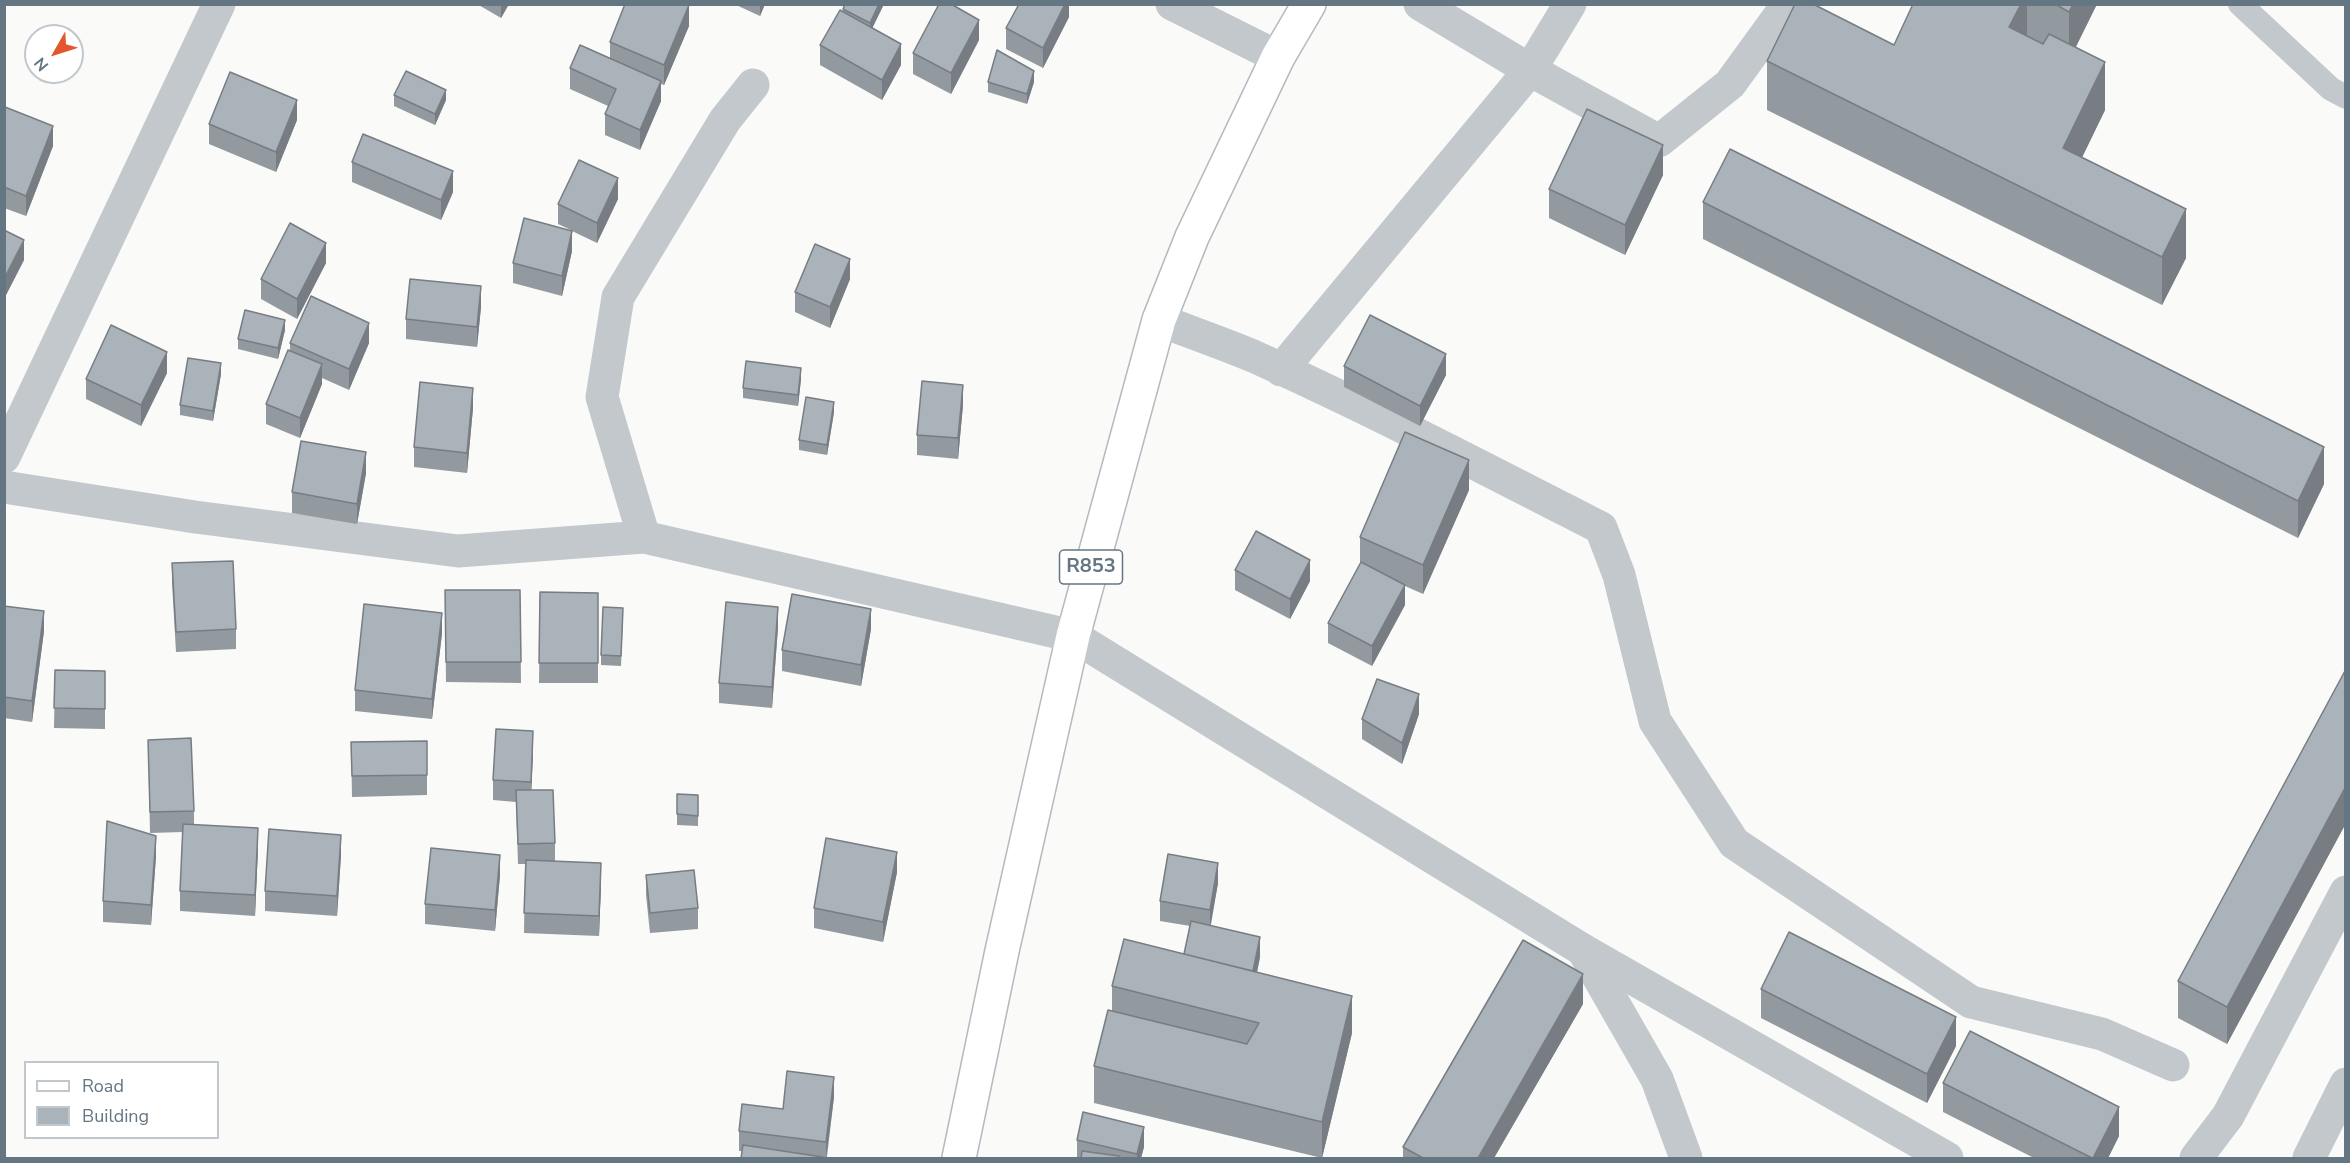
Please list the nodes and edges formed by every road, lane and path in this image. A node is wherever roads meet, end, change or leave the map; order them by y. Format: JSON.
{"nodes":[{"id":1,"x":219,"y":4,"type":"edge"},
{"id":2,"x":1172,"y":4,"type":"edge"},
{"id":3,"x":1309,"y":4,"type":"edge"},
{"id":4,"x":1420,"y":4,"type":"edge"},
{"id":5,"x":1570,"y":4,"type":"edge"},
{"id":6,"x":1788,"y":4,"type":"edge"},
{"id":7,"x":2240,"y":4,"type":"edge"},
{"id":8,"x":1278,"y":57,"type":"junction"},
{"id":9,"x":1530,"y":70,"type":"junction"},
{"id":10,"x":753,"y":85,"type":"dead end"},
{"id":11,"x":2346,"y":97,"type":"edge"},
{"id":12,"x":1159,"y":320,"type":"junction"},
{"id":13,"x":1281,"y":370,"type":"junction"},
{"id":14,"x":4,"y":457,"type":"edge"},
{"id":15,"x":4,"y":487,"type":"edge"},
{"id":16,"x":644,"y":537,"type":"junction"},
{"id":17,"x":1073,"y":636,"type":"junction"},
{"id":18,"x":2346,"y":892,"type":"edge"},
{"id":19,"x":1583,"y":950,"type":"junction"},
{"id":20,"x":2173,"y":1065,"type":"dead end"},
{"id":21,"x":2346,"y":1084,"type":"edge"},
{"id":22,"x":959,"y":1158,"type":"edge"},
{"id":23,"x":1686,"y":1158,"type":"edge"},
{"id":24,"x":1947,"y":1158,"type":"edge"},
{"id":25,"x":2196,"y":1158,"type":"edge"},
{"id":26,"x":2309,"y":1158,"type":"edge"}],
"edges":[{"from":1,"to":14,"type":"street"},
{"from":2,"to":8,"type":"street"},
{"from":3,"to":8,"type":"main road","number":"R853"},
{"from":4,"to":9,"type":"street"},
{"from":5,"to":9,"type":"street"},
{"from":6,"to":9,"type":"street"},
{"from":7,"to":11,"type":"lane"},
{"from":8,"to":12,"type":"main road","number":"R853"},
{"from":9,"to":13,"type":"street"},
{"from":10,"to":16,"type":"street"},
{"from":12,"to":13,"type":"street"},
{"from":12,"to":17,"type":"main road","number":"R853"},
{"from":13,"to":20,"type":"street"},
{"from":15,"to":16,"type":"street"},
{"from":16,"to":17,"type":"street"},
{"from":17,"to":19,"type":"street"},
{"from":17,"to":22,"type":"main road","number":"R853"},
{"from":18,"to":25,"type":"street"},
{"from":19,"to":23,"type":"street"},
{"from":19,"to":24,"type":"street"},
{"from":21,"to":26,"type":"street"}]}
